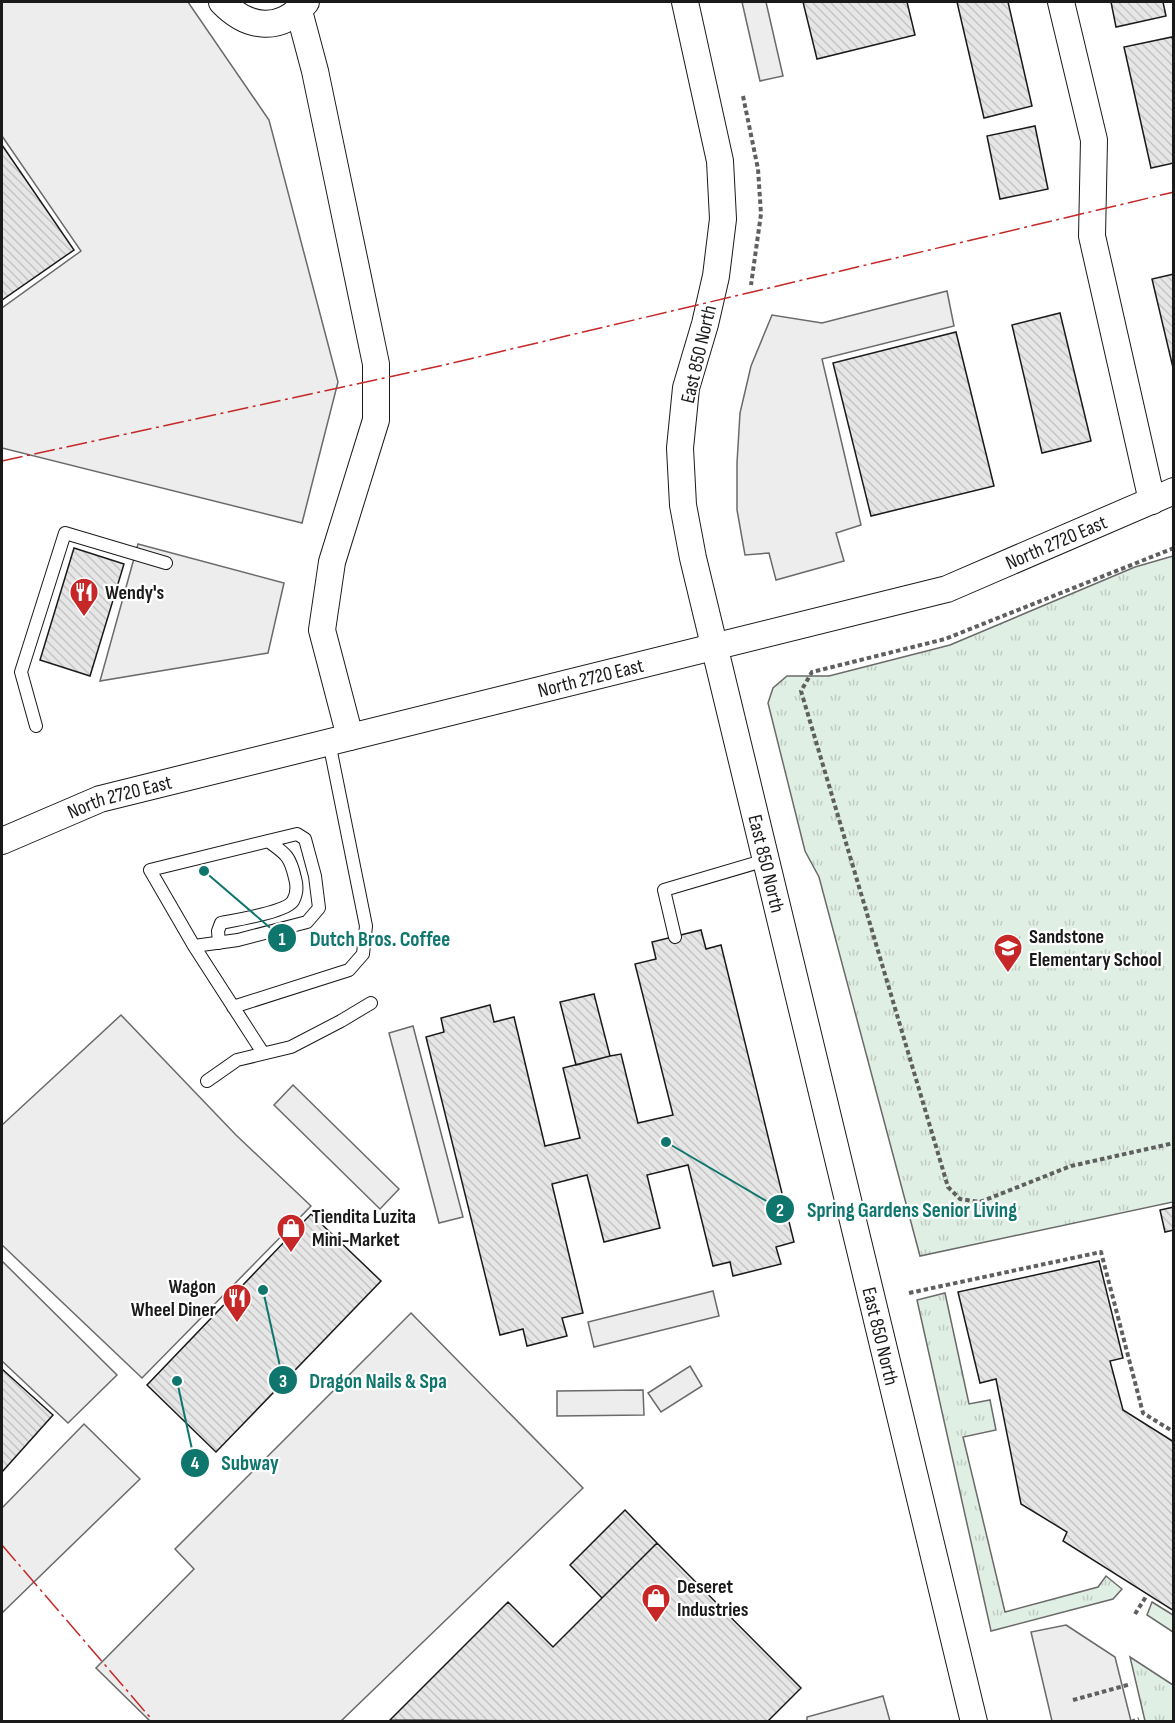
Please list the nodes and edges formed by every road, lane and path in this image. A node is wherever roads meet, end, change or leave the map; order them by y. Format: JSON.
{"nodes":[{"id":1,"x":222,"y":2,"type":"edge"},
{"id":2,"x":685,"y":2,"type":"edge"},
{"id":3,"x":1061,"y":2,"type":"edge"},
{"id":4,"x":302,"y":6,"type":"edge"},
{"id":5,"x":742,"y":96,"type":"dead end"},
{"id":6,"x":751,"y":285,"type":"dead end"},
{"id":7,"x":1163,"y":496,"type":"edge"},
{"id":8,"x":1173,"y":548,"type":"edge"},
{"id":9,"x":166,"y":563,"type":"dead end"},
{"id":10,"x":715,"y":646,"type":"junction"},
{"id":11,"x":36,"y":726,"type":"dead end"},
{"id":12,"x":339,"y":739,"type":"junction"},
{"id":13,"x":2,"y":841,"type":"edge"},
{"id":14,"x":268,"y":842,"type":"junction"},
{"id":15,"x":766,"y":860,"type":"junction"},
{"id":16,"x":675,"y":937,"type":"dead end"},
{"id":17,"x":219,"y":943,"type":"junction"},
{"id":18,"x":194,"y":946,"type":"junction"},
{"id":19,"x":371,"y":1003,"type":"dead end"},
{"id":20,"x":233,"y":1007,"type":"junction"},
{"id":21,"x":263,"y":1053,"type":"junction"},
{"id":22,"x":207,"y":1081,"type":"dead end"},
{"id":23,"x":1173,"y":1143,"type":"edge"},
{"id":24,"x":909,"y":1293,"type":"dead end"},
{"id":25,"x":1173,"y":1432,"type":"edge"},
{"id":26,"x":1147,"y":1594,"type":"dead end"},
{"id":27,"x":1135,"y":1614,"type":"dead end"},
{"id":28,"x":1131,"y":1684,"type":"dead end"},
{"id":29,"x":1073,"y":1700,"type":"dead end"},
{"id":30,"x":1139,"y":1719,"type":"dead end"},
{"id":31,"x":974,"y":1722,"type":"edge"},
{"id":32,"x":1131,"y":1722,"type":"edge"}],
"edges":[{"from":1,"to":4,"type":"street"},
{"from":2,"to":10,"type":"street","name":"East 850 North"},
{"from":3,"to":7,"type":"street"},
{"from":4,"to":12,"type":"street"},
{"from":5,"to":6,"type":"path"},
{"from":7,"to":10,"type":"street","name":"North 2720 East"},
{"from":8,"to":23,"type":"path"},
{"from":9,"to":11,"type":"lane"},
{"from":10,"to":12,"type":"street","name":"North 2720 East"},
{"from":10,"to":15,"type":"street","name":"East 850 North"},
{"from":12,"to":13,"type":"street","name":"North 2720 East"},
{"from":12,"to":20,"type":"lane"},
{"from":14,"to":17,"type":"lane"},
{"from":14,"to":17,"type":"lane"},
{"from":14,"to":18,"type":"lane"},
{"from":15,"to":16,"type":"lane"},
{"from":15,"to":31,"type":"street","name":"East 850 North"},
{"from":17,"to":18,"type":"lane"},
{"from":18,"to":20,"type":"lane"},
{"from":19,"to":21,"type":"lane"},
{"from":20,"to":21,"type":"lane"},
{"from":21,"to":22,"type":"lane"},
{"from":24,"to":25,"type":"path"},
{"from":26,"to":27,"type":"path"},
{"from":28,"to":29,"type":"path"},
{"from":30,"to":32,"type":"path"}]}
